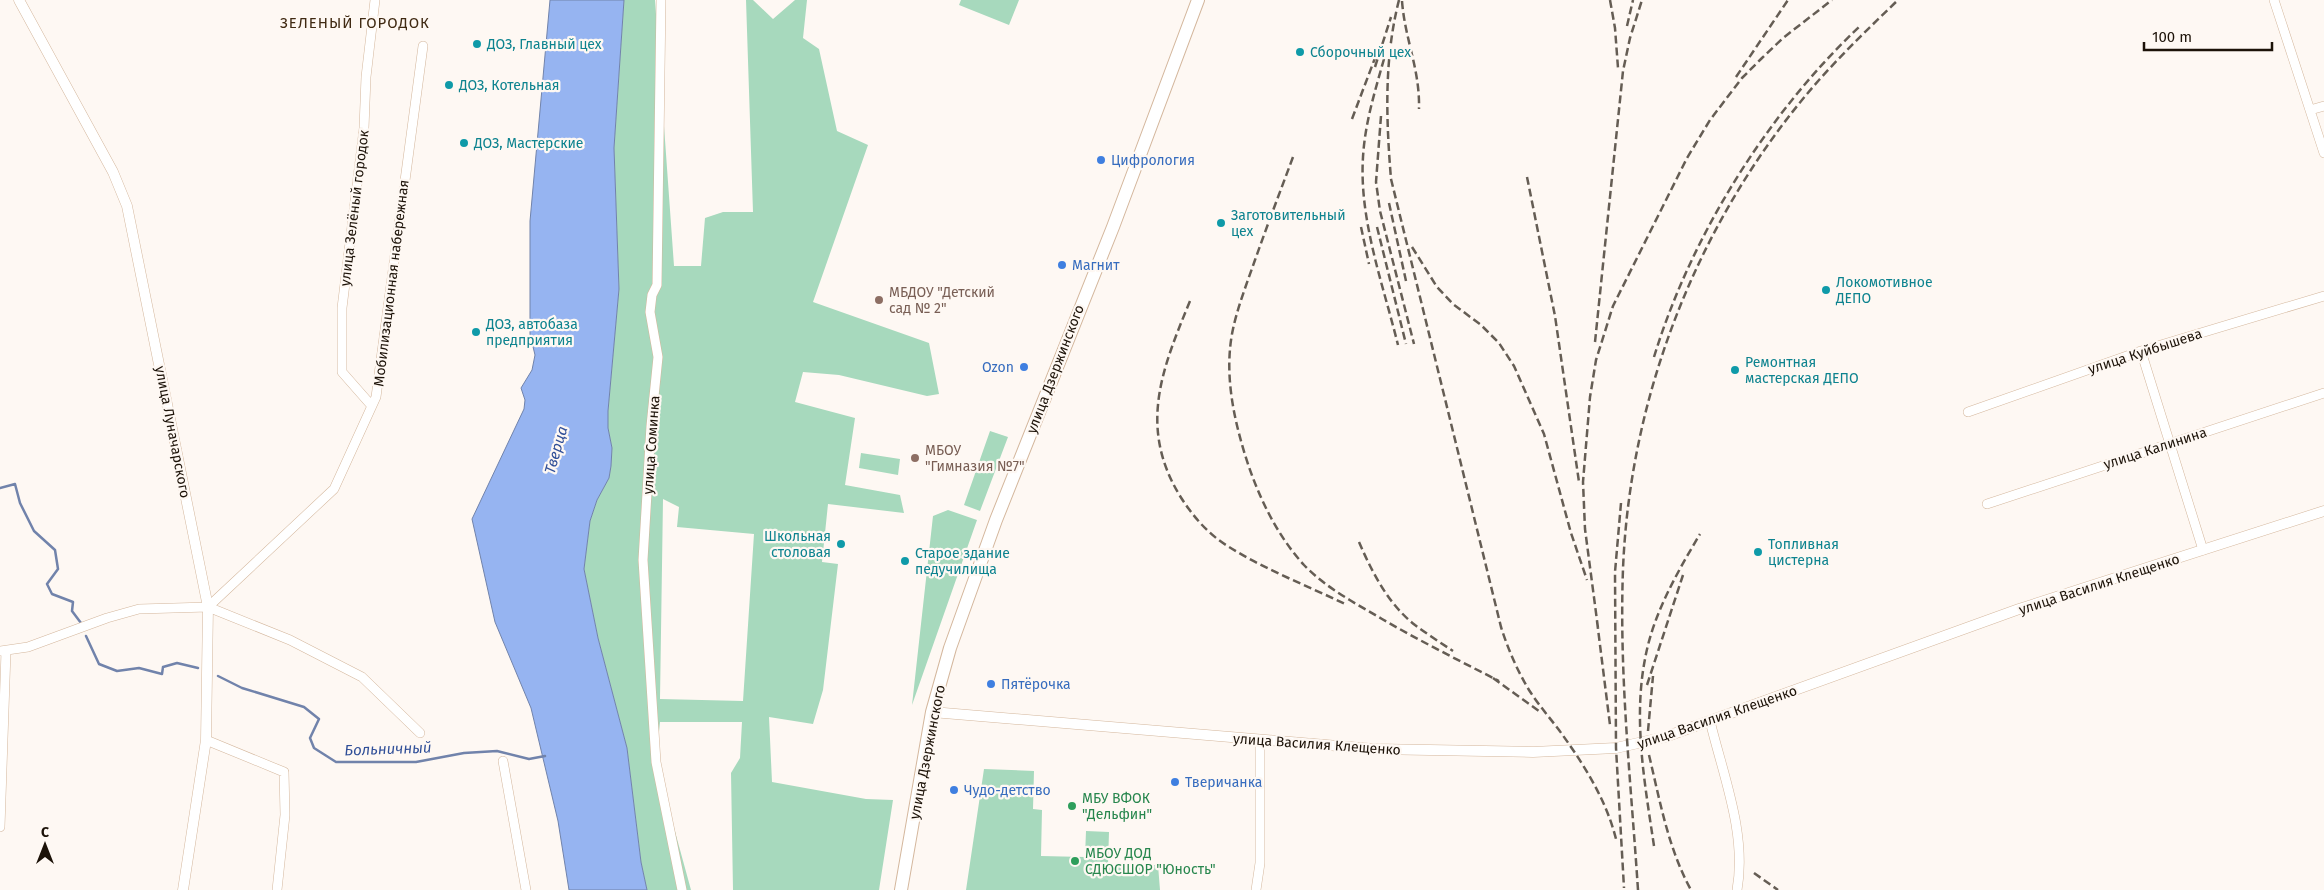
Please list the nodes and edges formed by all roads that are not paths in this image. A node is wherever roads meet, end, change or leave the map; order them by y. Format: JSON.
{"nodes":[{"id":1,"x":19,"y":0,"type":"edge"},
{"id":2,"x":375,"y":0,"type":"edge"},
{"id":3,"x":661,"y":0,"type":"edge"},
{"id":4,"x":1198,"y":0,"type":"edge"},
{"id":5,"x":2274,"y":0,"type":"edge"},
{"id":6,"x":423,"y":46,"type":"dead end"},
{"id":7,"x":2324,"y":106,"type":"edge"},
{"id":8,"x":2310,"y":110,"type":"junction"},
{"id":9,"x":2324,"y":154,"type":"edge"},
{"id":10,"x":2324,"y":296,"type":"edge"},
{"id":11,"x":2141,"y":351,"type":"junction"},
{"id":12,"x":2324,"y":393,"type":"edge"},
{"id":13,"x":371,"y":405,"type":"junction"},
{"id":14,"x":1968,"y":412,"type":"dead end"},
{"id":15,"x":2169,"y":444,"type":"junction"},
{"id":16,"x":1986,"y":504,"type":"dead end"},
{"id":17,"x":2324,"y":511,"type":"edge"},
{"id":18,"x":2203,"y":550,"type":"junction"},
{"id":19,"x":208,"y":607,"type":"junction"},
{"id":20,"x":3,"y":651,"type":"edge"},
{"id":21,"x":932,"y":712,"type":"junction"},
{"id":22,"x":1710,"y":721,"type":"junction"},
{"id":23,"x":420,"y":733,"type":"dead end"},
{"id":24,"x":206,"y":740,"type":"junction"},
{"id":25,"x":1260,"y":740,"type":"junction"},
{"id":26,"x":502,"y":761,"type":"dead end"},
{"id":27,"x":0,"y":827,"type":"edge"},
{"id":28,"x":184,"y":890,"type":"edge"},
{"id":29,"x":277,"y":890,"type":"edge"},
{"id":30,"x":526,"y":890,"type":"edge"},
{"id":31,"x":682,"y":890,"type":"edge"},
{"id":32,"x":901,"y":890,"type":"edge"},
{"id":33,"x":1256,"y":890,"type":"edge"},
{"id":34,"x":1737,"y":890,"type":"edge"}],
"edges":[{"from":1,"to":19,"type":"street","name":"улица Луначарского"},
{"from":2,"to":13,"type":"street","name":"улица Зелёный городок"},
{"from":3,"to":31,"type":"street","name":"улица Соминка"},
{"from":4,"to":21,"type":"main road","name":"улица Дзержинского"},
{"from":5,"to":8,"type":"street"},
{"from":6,"to":13,"type":"street","name":"Мобилизационная набережная"},
{"from":7,"to":8,"type":"street"},
{"from":8,"to":9,"type":"street"},
{"from":10,"to":11,"type":"street","name":"улица Куйбышева"},
{"from":11,"to":14,"type":"street","name":"улица Куйбышева"},
{"from":11,"to":15,"type":"street"},
{"from":12,"to":15,"type":"street","name":"улица Калинина"},
{"from":13,"to":19,"type":"street","name":"Мобилизационная набережная"},
{"from":15,"to":16,"type":"street","name":"улица Калинина"},
{"from":15,"to":18,"type":"street"},
{"from":17,"to":18,"type":"street","name":"улица Василия Клещенко"},
{"from":18,"to":22,"type":"street","name":"улица Василия Клещенко"},
{"from":19,"to":20,"type":"street"},
{"from":19,"to":23,"type":"street"},
{"from":19,"to":24,"type":"street","name":"улица Луначарского"},
{"from":20,"to":27,"type":"street"},
{"from":21,"to":25,"type":"street","name":"улица Василия Клещенко"},
{"from":21,"to":32,"type":"main road","name":"улица Дзержинского"},
{"from":22,"to":25,"type":"street","name":"улица Василия Клещенко"},
{"from":22,"to":34,"type":"street"},
{"from":24,"to":28,"type":"street","name":"улица Луначарского"},
{"from":24,"to":29,"type":"street"},
{"from":25,"to":33,"type":"street"},
{"from":26,"to":30,"type":"street"}]}
